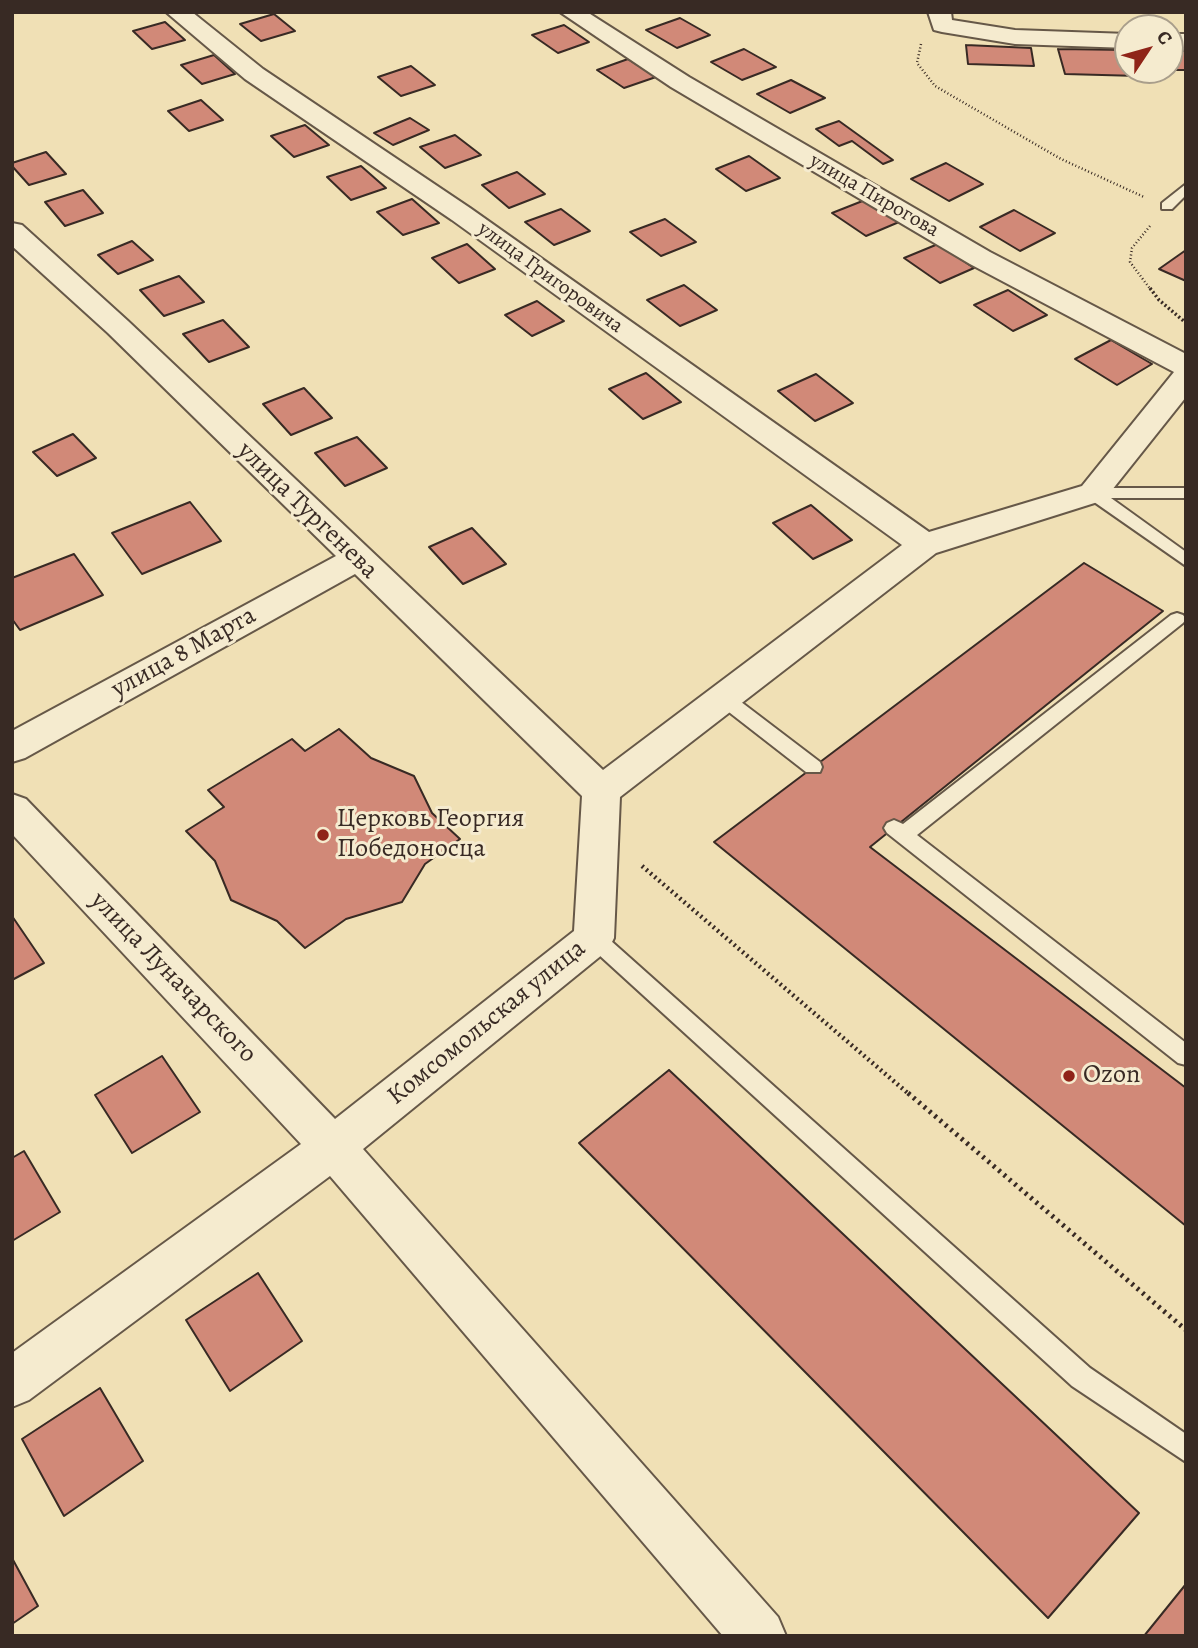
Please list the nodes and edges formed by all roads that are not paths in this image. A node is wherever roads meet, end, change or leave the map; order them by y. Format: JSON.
{"nodes":[{"id":1,"x":177,"y":12,"type":"edge"},
{"id":2,"x":571,"y":12,"type":"edge"},
{"id":3,"x":940,"y":18,"type":"edge"},
{"id":4,"x":1114,"y":41,"type":"edge"},
{"id":5,"x":1186,"y":188,"type":"edge"},
{"id":6,"x":1167,"y":206,"type":"road end"},
{"id":7,"x":12,"y":231,"type":"edge"},
{"id":8,"x":1186,"y":366,"type":"edge"},
{"id":9,"x":1186,"y":377,"type":"edge"},
{"id":10,"x":1094,"y":493,"type":"junction"},
{"id":11,"x":1186,"y":493,"type":"edge"},
{"id":12,"x":924,"y":545,"type":"junction"},
{"id":13,"x":356,"y":559,"type":"junction"},
{"id":14,"x":1186,"y":560,"type":"edge"},
{"id":15,"x":1177,"y":619,"type":"dead end"},
{"id":16,"x":722,"y":697,"type":"junction"},
{"id":17,"x":12,"y":748,"type":"edge"},
{"id":18,"x":813,"y":767,"type":"dead end"},
{"id":19,"x":12,"y":809,"type":"edge"},
{"id":20,"x":600,"y":810,"type":"junction"},
{"id":21,"x":899,"y":832,"type":"joint"},
{"id":22,"x":594,"y":938,"type":"junction"},
{"id":23,"x":1186,"y":1056,"type":"edge"},
{"id":24,"x":333,"y":1147,"type":"junction"},
{"id":25,"x":12,"y":1383,"type":"edge"},
{"id":26,"x":1186,"y":1449,"type":"edge"},
{"id":27,"x":758,"y":1636,"type":"edge"}],
"edges":[{"from":1,"to":12,"type":"street","name":"улица Григоровича"},
{"from":2,"to":8,"type":"street","name":"улица Пирогова"},
{"from":3,"to":4,"type":"street"},
{"from":5,"to":6,"type":"lane"},
{"from":7,"to":13,"type":"street","name":"улица Тургенева"},
{"from":9,"to":10,"type":"street"},
{"from":10,"to":11,"type":"lane"},
{"from":10,"to":12,"type":"street"},
{"from":10,"to":14,"type":"lane"},
{"from":12,"to":16,"type":"street"},
{"from":13,"to":17,"type":"street","name":"улица 8 Марта"},
{"from":13,"to":20,"type":"street","name":"улица Тургенева"},
{"from":15,"to":21,"type":"lane"},
{"from":16,"to":18,"type":"lane"},
{"from":16,"to":20,"type":"street"},
{"from":19,"to":24,"type":"street","name":"улица Луначарского"},
{"from":20,"to":22,"type":"street","name":"Комсомольская улица"},
{"from":21,"to":23,"type":"lane"},
{"from":22,"to":24,"type":"street","name":"Комсомольская улица"},
{"from":22,"to":26,"type":"lane"},
{"from":24,"to":25,"type":"street","name":"Комсомольская улица"},
{"from":24,"to":27,"type":"street","name":"улица Луначарского"}]}
